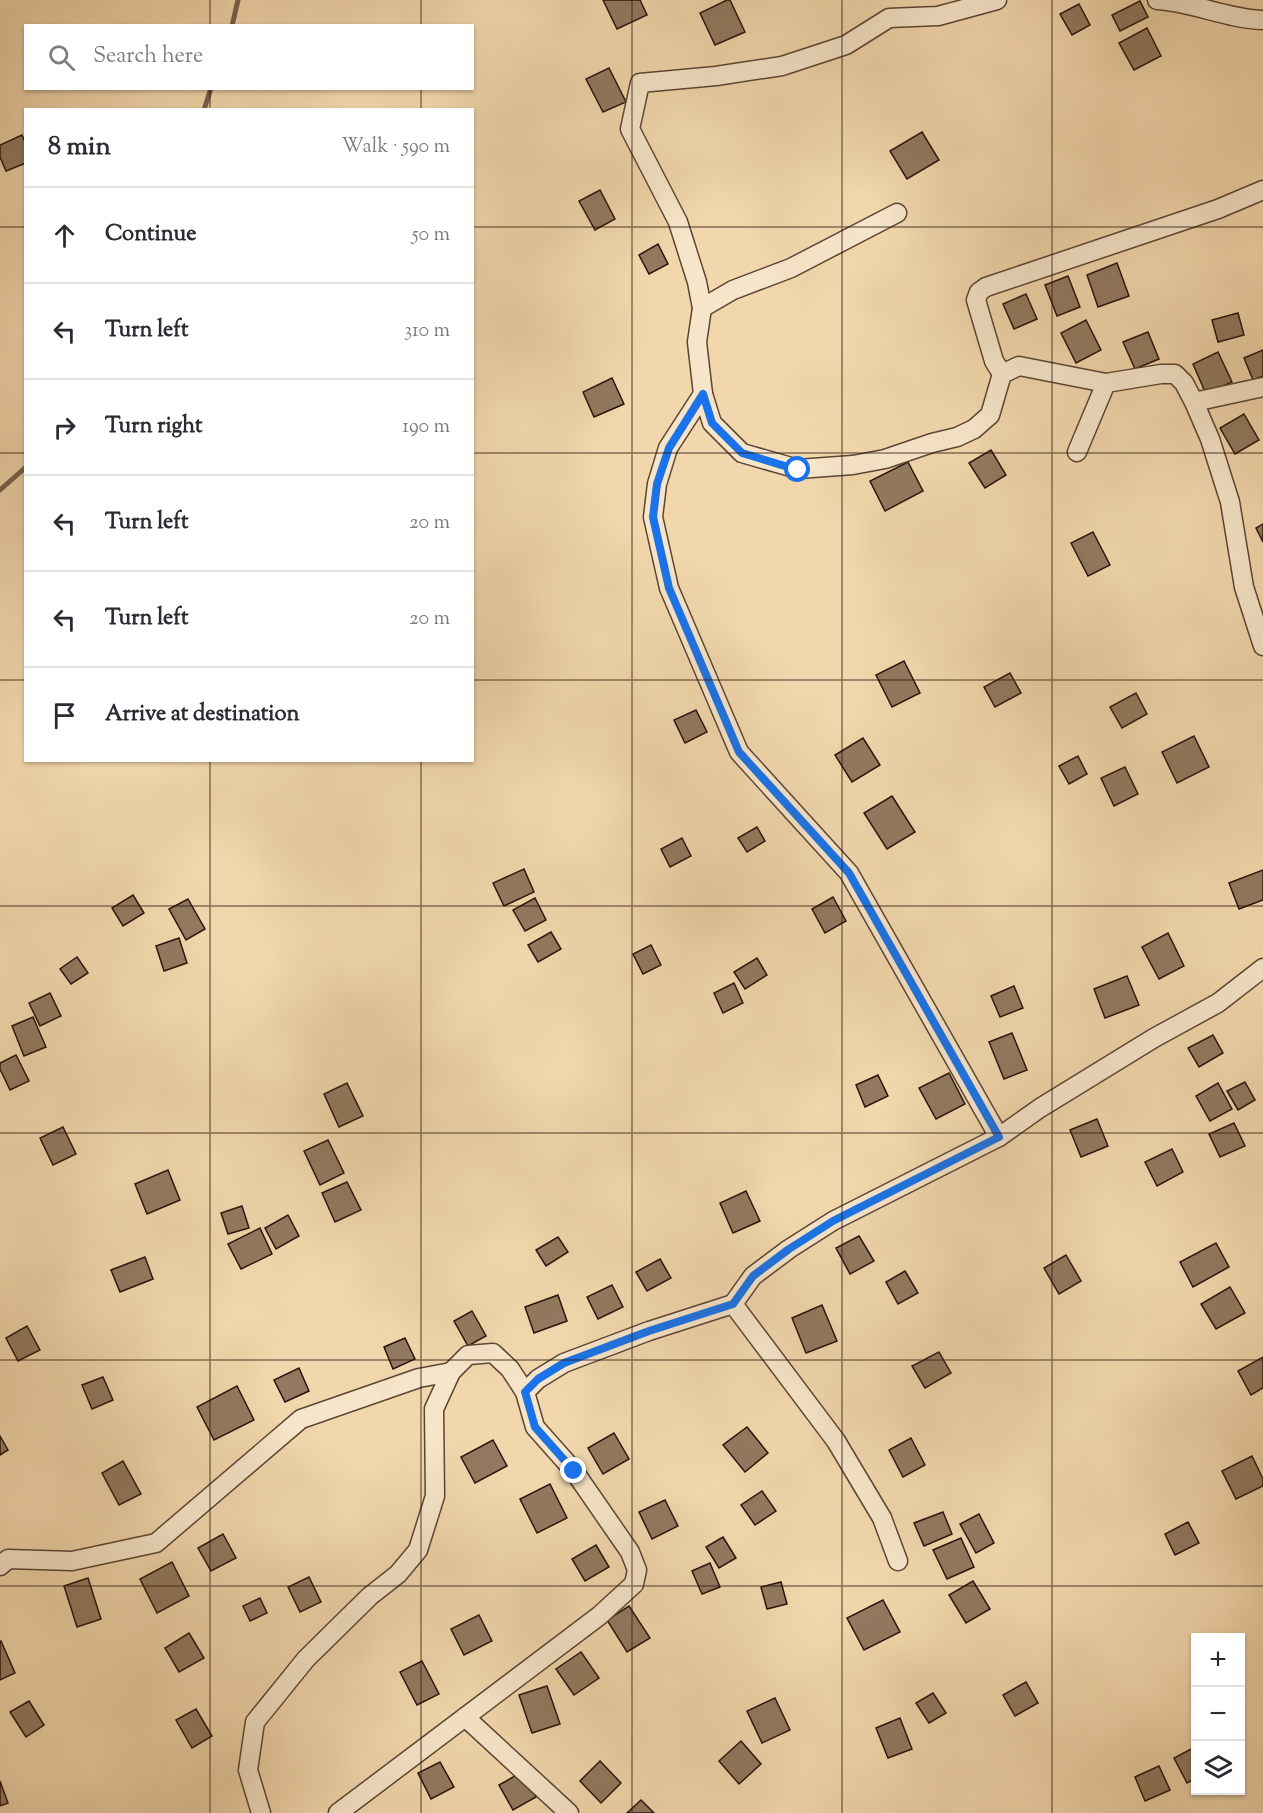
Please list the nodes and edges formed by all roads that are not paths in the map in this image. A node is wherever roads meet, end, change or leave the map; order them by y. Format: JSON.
{"nodes":[{"id":1,"x":997,"y":0,"type":"edge"},
{"id":2,"x":1157,"y":0,"type":"edge"},
{"id":3,"x":890,"y":9,"type":"edge"},
{"id":4,"x":1263,"y":20,"type":"edge"},
{"id":5,"x":1263,"y":190,"type":"edge"},
{"id":6,"x":897,"y":213,"type":"dead end"},
{"id":7,"x":702,"y":308,"type":"junction"},
{"id":8,"x":1002,"y":374,"type":"junction"},
{"id":9,"x":1106,"y":383,"type":"junction"},
{"id":10,"x":1263,"y":387,"type":"edge"},
{"id":11,"x":703,"y":394,"type":"junction"},
{"id":12,"x":1194,"y":402,"type":"junction"},
{"id":13,"x":1077,"y":452,"type":"dead end"},
{"id":14,"x":1263,"y":646,"type":"edge"},
{"id":15,"x":1263,"y":968,"type":"edge"},
{"id":16,"x":999,"y":1137,"type":"junction"},
{"id":17,"x":733,"y":1304,"type":"junction"},
{"id":18,"x":450,"y":1372,"type":"junction"},
{"id":19,"x":525,"y":1392,"type":"junction"},
{"id":20,"x":897,"y":1561,"type":"dead end"},
{"id":21,"x":0,"y":1566,"type":"edge"},
{"id":22,"x":465,"y":1717,"type":"junction"},
{"id":23,"x":261,"y":1813,"type":"edge"},
{"id":24,"x":338,"y":1813,"type":"edge"},
{"id":25,"x":569,"y":1813,"type":"edge"}],
"edges":[{"from":1,"to":3,"type":"street"},
{"from":2,"to":4,"type":"street"},
{"from":3,"to":7,"type":"street"},
{"from":5,"to":8,"type":"street"},
{"from":6,"to":7,"type":"street"},
{"from":7,"to":11,"type":"street"},
{"from":8,"to":9,"type":"street"},
{"from":8,"to":11,"type":"street"},
{"from":9,"to":12,"type":"street"},
{"from":9,"to":13,"type":"street"},
{"from":10,"to":12,"type":"street"},
{"from":11,"to":16,"type":"street"},
{"from":12,"to":14,"type":"street"},
{"from":15,"to":16,"type":"street"},
{"from":16,"to":17,"type":"street"},
{"from":17,"to":19,"type":"street"},
{"from":17,"to":20,"type":"street"},
{"from":18,"to":19,"type":"street"},
{"from":18,"to":21,"type":"street"},
{"from":18,"to":23,"type":"street"},
{"from":19,"to":22,"type":"street"},
{"from":22,"to":24,"type":"street"},
{"from":22,"to":25,"type":"street"}]}
